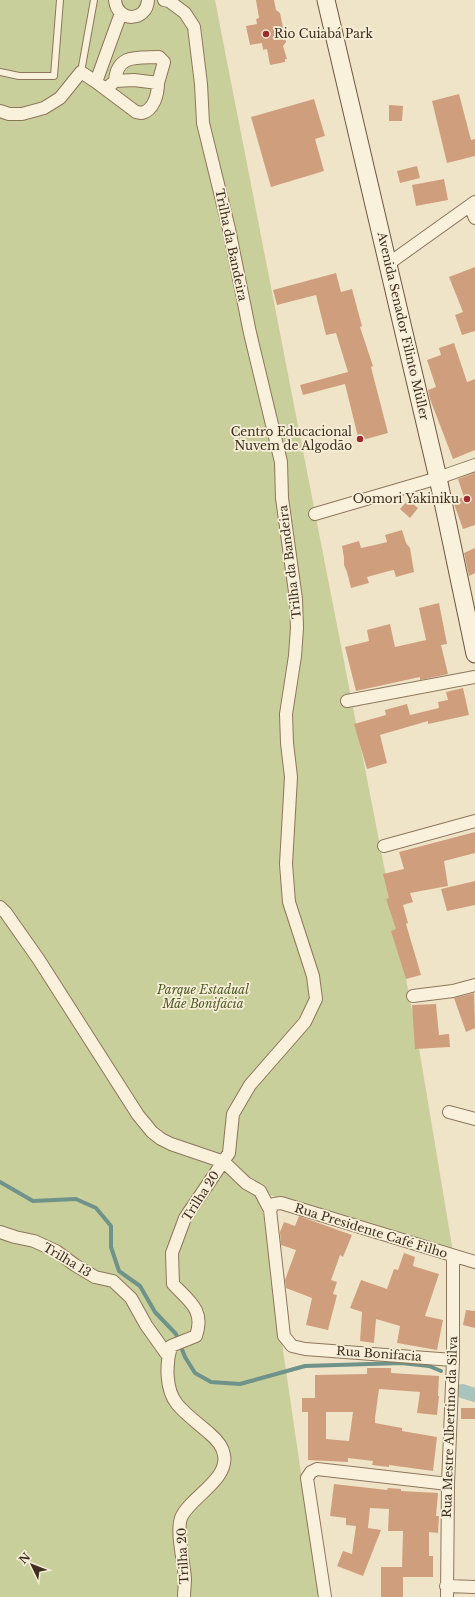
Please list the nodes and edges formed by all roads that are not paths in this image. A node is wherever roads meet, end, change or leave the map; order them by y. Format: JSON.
{"nodes":[{"id":1,"x":60,"y":0,"type":"edge"},
{"id":2,"x":94,"y":0,"type":"edge"},
{"id":3,"x":115,"y":0,"type":"edge"},
{"id":4,"x":148,"y":0,"type":"edge"},
{"id":5,"x":164,"y":0,"type":"edge"},
{"id":6,"x":326,"y":0,"type":"edge"},
{"id":7,"x":121,"y":13,"type":"junction"},
{"id":8,"x":0,"y":72,"type":"edge"},
{"id":9,"x":81,"y":72,"type":"junction"},
{"id":10,"x":96,"y":82,"type":"junction"},
{"id":11,"x":158,"y":83,"type":"junction"},
{"id":12,"x":111,"y":85,"type":"junction"},
{"id":13,"x":0,"y":111,"type":"edge"},
{"id":14,"x":473,"y":204,"type":"edge"},
{"id":15,"x":475,"y":218,"type":"edge"},
{"id":16,"x":388,"y":264,"type":"junction"},
{"id":17,"x":475,"y":465,"type":"edge"},
{"id":18,"x":438,"y":478,"type":"junction"},
{"id":19,"x":315,"y":514,"type":"dead end"},
{"id":20,"x":475,"y":654,"type":"edge"},
{"id":21,"x":475,"y":677,"type":"edge"},
{"id":22,"x":347,"y":701,"type":"dead end"},
{"id":23,"x":475,"y":821,"type":"edge"},
{"id":24,"x":384,"y":846,"type":"dead end"},
{"id":25,"x":0,"y":907,"type":"edge"},
{"id":26,"x":475,"y":985,"type":"edge"},
{"id":27,"x":413,"y":996,"type":"dead end"},
{"id":28,"x":449,"y":1112,"type":"dead end"},
{"id":29,"x":475,"y":1119,"type":"edge"},
{"id":30,"x":224,"y":1162,"type":"junction"},
{"id":31,"x":270,"y":1210,"type":"junction"},
{"id":32,"x":0,"y":1232,"type":"edge"},
{"id":33,"x":453,"y":1256,"type":"junction"},
{"id":34,"x":475,"y":1262,"type":"edge"},
{"id":35,"x":169,"y":1351,"type":"junction"},
{"id":36,"x":453,"y":1360,"type":"junction"},
{"id":37,"x":448,"y":1484,"type":"junction"},
{"id":38,"x":475,"y":1587,"type":"edge"},
{"id":39,"x":447,"y":1591,"type":"edge"},
{"id":40,"x":184,"y":1597,"type":"edge"},
{"id":41,"x":325,"y":1597,"type":"edge"}],
"edges":[{"from":1,"to":8,"type":"lane"},
{"from":2,"to":9,"type":"lane"},
{"from":3,"to":7,"type":"street"},
{"from":4,"to":7,"type":"street"},
{"from":5,"to":30,"type":"street","name":"Trilha da Bandeira"},
{"from":6,"to":16,"type":"street","name":"Avenida Senador Filinto Müller"},
{"from":7,"to":10,"type":"street"},
{"from":9,"to":10,"type":"street"},
{"from":9,"to":13,"type":"street"},
{"from":10,"to":12,"type":"street"},
{"from":11,"to":12,"type":"street"},
{"from":11,"to":12,"type":"street"},
{"from":11,"to":12,"type":"street"},
{"from":14,"to":15,"type":"street"},
{"from":14,"to":16,"type":"street"},
{"from":16,"to":18,"type":"street","name":"Avenida Senador Filinto Müller"},
{"from":17,"to":18,"type":"street"},
{"from":18,"to":19,"type":"street"},
{"from":18,"to":20,"type":"street","name":"Avenida Senador Filinto Müller"},
{"from":21,"to":22,"type":"street"},
{"from":23,"to":24,"type":"street"},
{"from":25,"to":30,"type":"street"},
{"from":26,"to":27,"type":"street"},
{"from":28,"to":29,"type":"street"},
{"from":30,"to":31,"type":"street"},
{"from":30,"to":35,"type":"street","name":"Trilha 20"},
{"from":31,"to":33,"type":"street","name":"Rua Presidente Café Filho"},
{"from":31,"to":36,"type":"street","name":"Rua Bonifacia"},
{"from":32,"to":35,"type":"street","name":"Trilha 13"},
{"from":33,"to":34,"type":"street","name":"Rua Presidente Café Filho"},
{"from":33,"to":36,"type":"street","name":"Rua Mestre Albertino da Silva"},
{"from":35,"to":40,"type":"street","name":"Trilha 20"},
{"from":36,"to":37,"type":"street","name":"Rua Mestre Albertino da Silva"},
{"from":37,"to":39,"type":"street","name":"Rua Mestre Albertino da Silva"},
{"from":37,"to":41,"type":"street"},
{"from":38,"to":39,"type":"street"}]}
